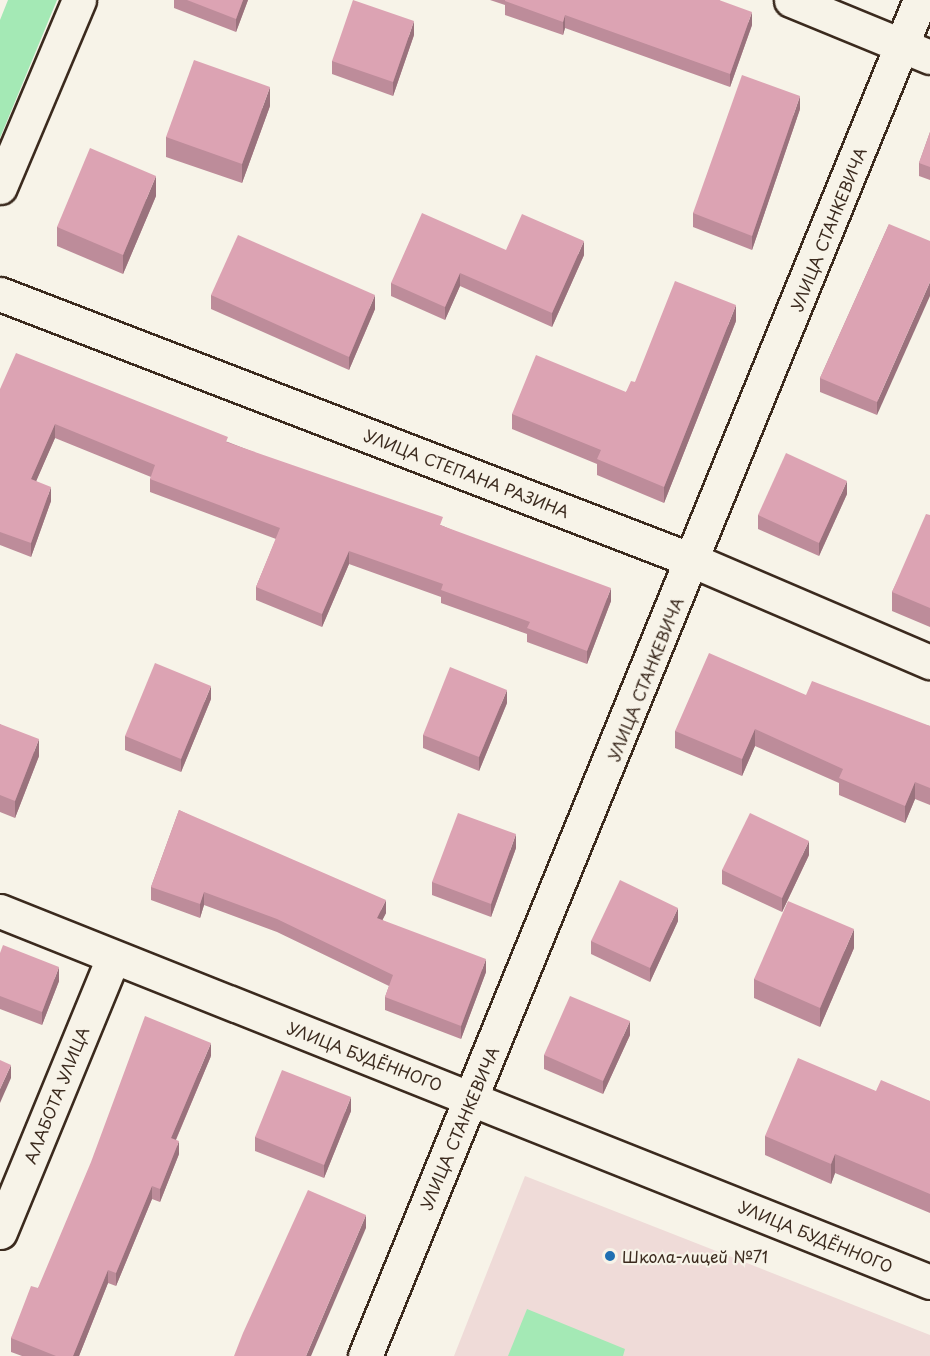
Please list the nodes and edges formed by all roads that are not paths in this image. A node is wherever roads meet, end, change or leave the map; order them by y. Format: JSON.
{"nodes":[{"id":1,"x":79,"y":0,"type":"edge"},
{"id":2,"x":791,"y":0,"type":"edge"},
{"id":3,"x":920,"y":0,"type":"edge"},
{"id":4,"x":916,"y":51,"type":"edge"},
{"id":5,"x":0,"y":186,"type":"edge"},
{"id":6,"x":0,"y":294,"type":"edge"},
{"id":7,"x":694,"y":561,"type":"junction"},
{"id":8,"x":930,"y":662,"type":"edge"},
{"id":9,"x":0,"y":911,"type":"edge"},
{"id":10,"x":113,"y":958,"type":"junction"},
{"id":11,"x":472,"y":1097,"type":"junction"},
{"id":12,"x":0,"y":1232,"type":"edge"},
{"id":13,"x":930,"y":1282,"type":"edge"},
{"id":14,"x":364,"y":1356,"type":"edge"}],
"edges":[{"from":1,"to":5,"type":"street"},
{"from":2,"to":4,"type":"street"},
{"from":3,"to":4,"type":"street","name":"УЛИЦА СТАНКЕВИЧА"},
{"from":4,"to":7,"type":"street","name":"УЛИЦА СТАНКЕВИЧА"},
{"from":6,"to":7,"type":"street","name":"УЛИЦА СТЕПАНА РАЗИНА"},
{"from":7,"to":8,"type":"street","name":"УЛИЦА СТЕПАНА РАЗИНА"},
{"from":7,"to":11,"type":"street","name":"УЛИЦА СТАНКЕВИЧА"},
{"from":9,"to":10,"type":"street","name":"УЛИЦА БУДЁННОГО"},
{"from":10,"to":11,"type":"street","name":"УЛИЦА БУДЁННОГО"},
{"from":10,"to":12,"type":"street","name":"АЛАБОТА УЛИЦА"},
{"from":11,"to":13,"type":"street","name":"УЛИЦА БУДЁННОГО"},
{"from":11,"to":14,"type":"street","name":"УЛИЦА СТАНКЕВИЧА"}]}
